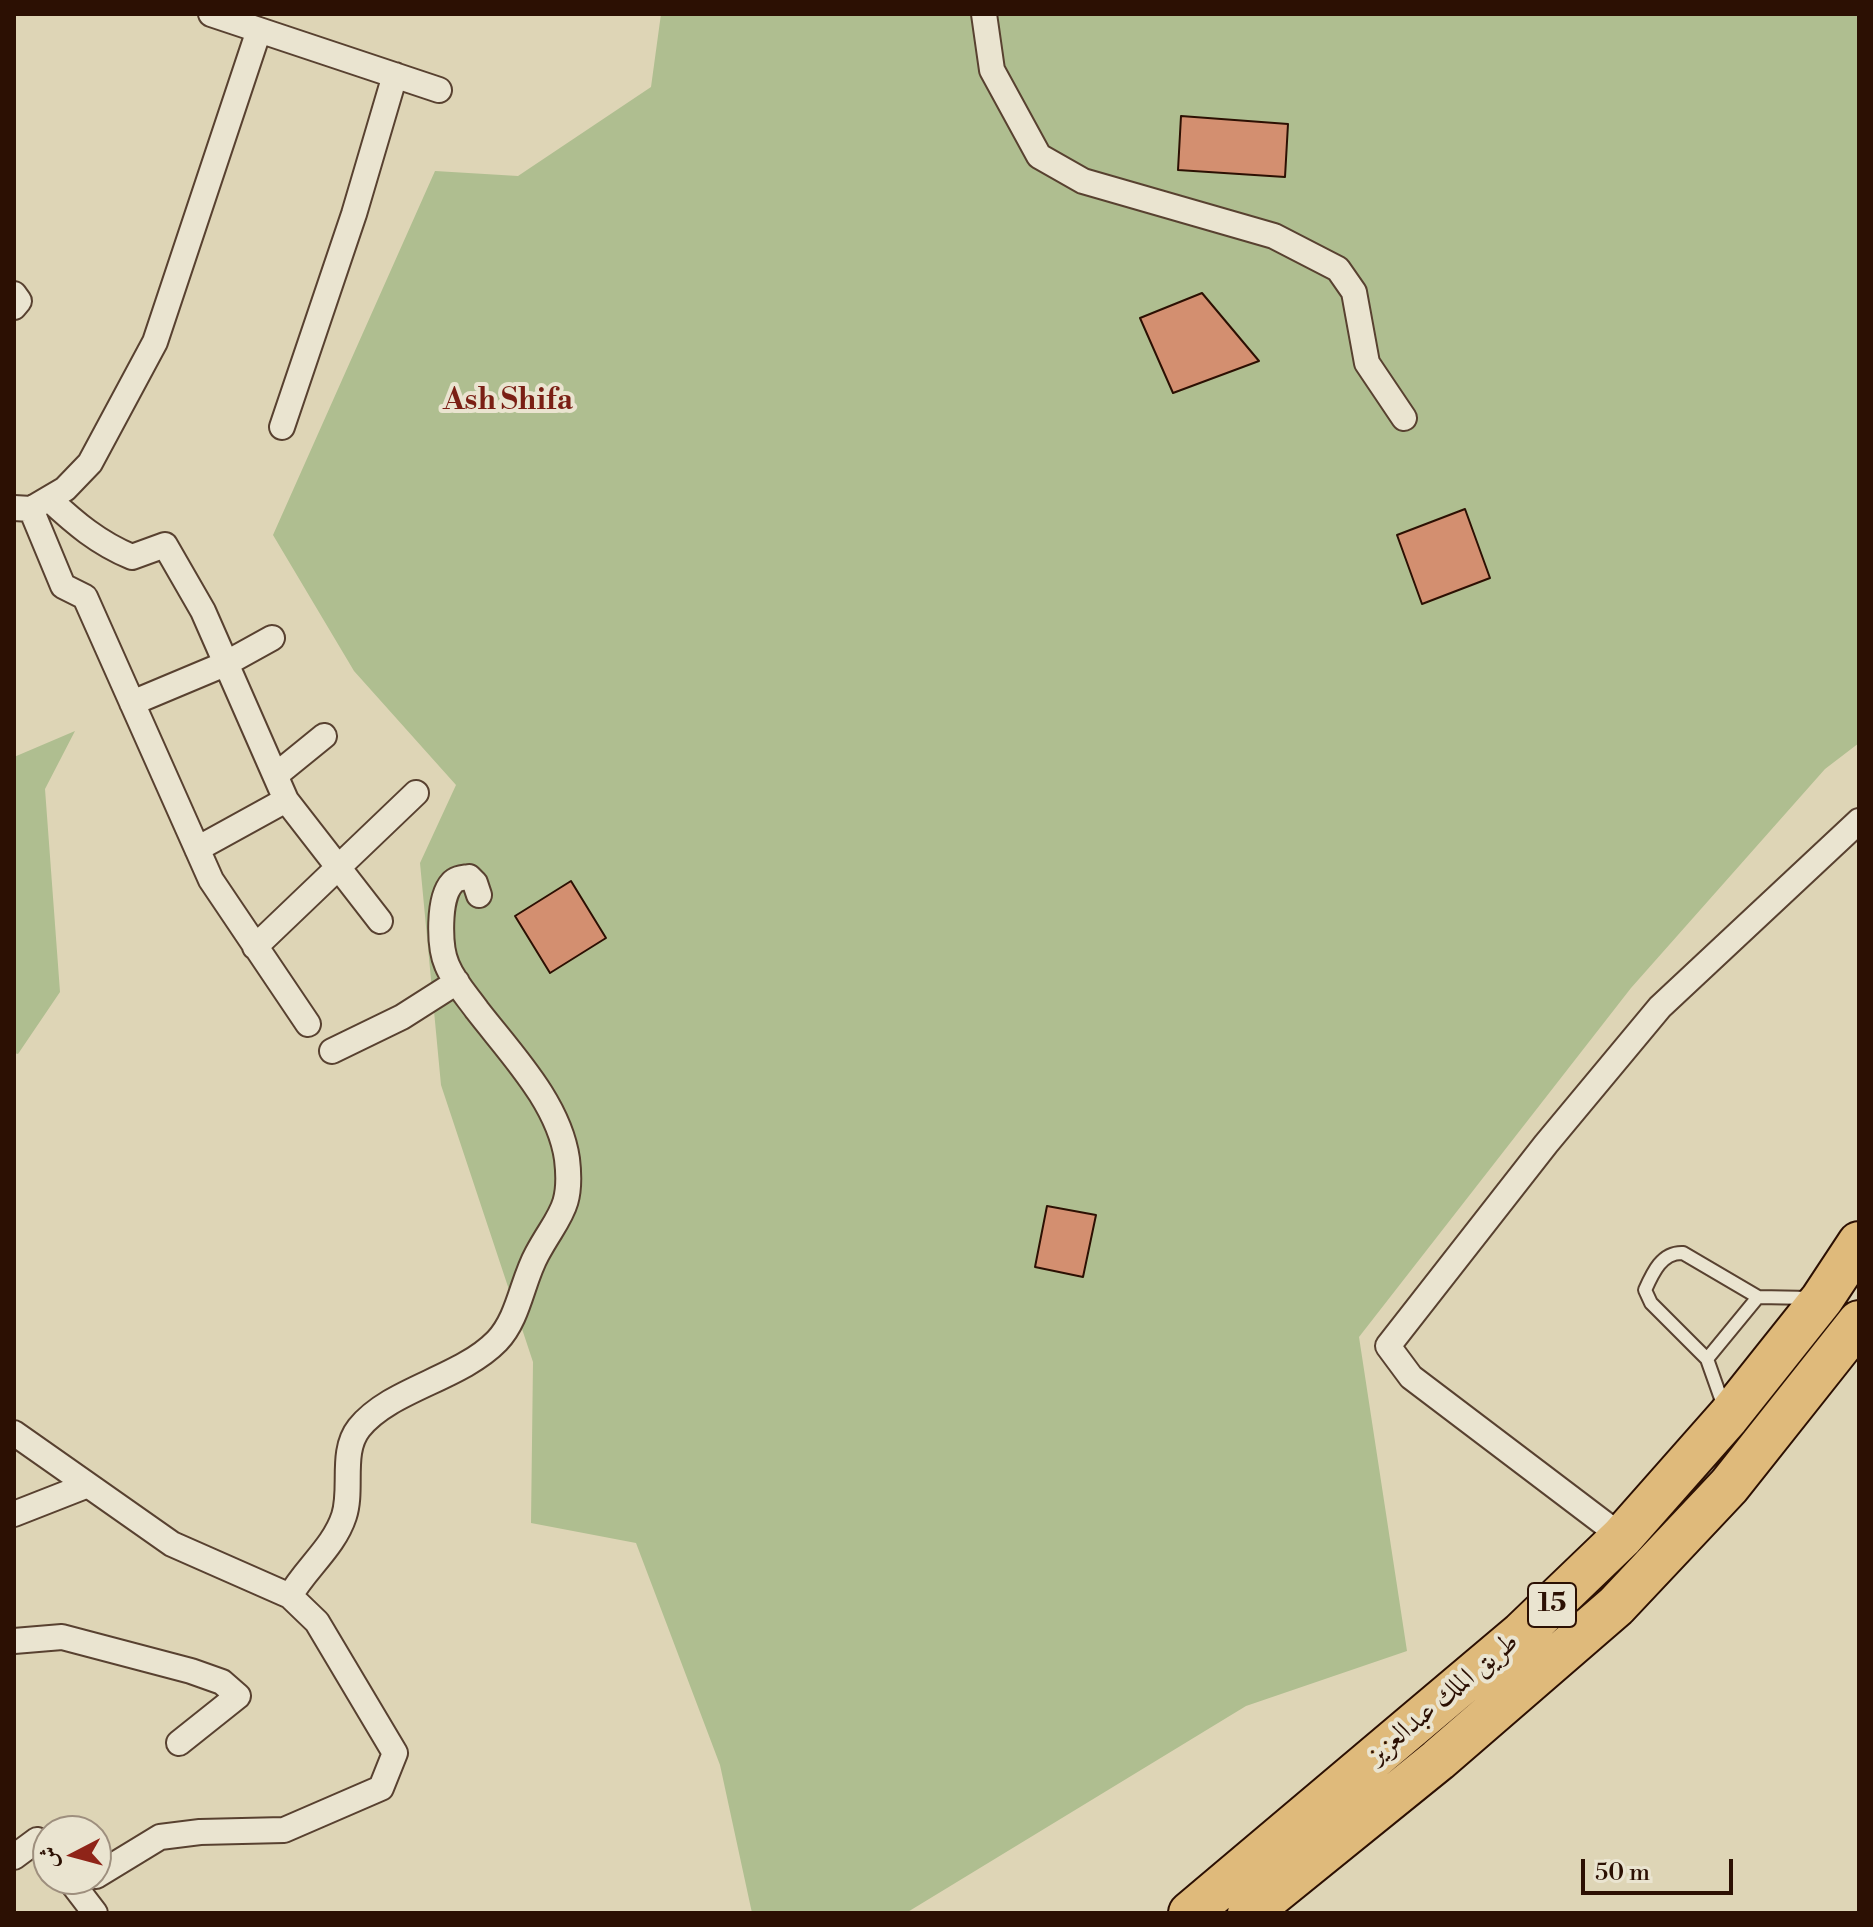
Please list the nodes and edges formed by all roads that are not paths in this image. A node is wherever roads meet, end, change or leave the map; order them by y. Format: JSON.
{"nodes":[{"id":1,"x":211,"y":14,"type":"edge"},
{"id":2,"x":984,"y":14,"type":"edge"},
{"id":3,"x":259,"y":30,"type":"junction"},
{"id":4,"x":395,"y":75,"type":"junction"},
{"id":5,"x":439,"y":90,"type":"dead end"},
{"id":6,"x":14,"y":294,"type":"edge"},
{"id":7,"x":14,"y":307,"type":"edge"},
{"id":8,"x":1404,"y":418,"type":"dead end"},
{"id":9,"x":282,"y":427,"type":"dead end"},
{"id":10,"x":31,"y":505,"type":"edge"},
{"id":11,"x":272,"y":638,"type":"dead end"},
{"id":12,"x":225,"y":664,"type":"junction"},
{"id":13,"x":132,"y":703,"type":"junction"},
{"id":14,"x":324,"y":736,"type":"dead end"},
{"id":15,"x":276,"y":775,"type":"junction"},
{"id":16,"x":416,"y":793,"type":"dead end"},
{"id":17,"x":286,"y":800,"type":"junction"},
{"id":18,"x":1859,"y":821,"type":"edge"},
{"id":19,"x":197,"y":849,"type":"junction"},
{"id":20,"x":337,"y":869,"type":"junction"},
{"id":21,"x":479,"y":895,"type":"dead end"},
{"id":22,"x":380,"y":921,"type":"dead end"},
{"id":23,"x":255,"y":947,"type":"junction"},
{"id":24,"x":457,"y":982,"type":"junction"},
{"id":25,"x":308,"y":1024,"type":"dead end"},
{"id":26,"x":332,"y":1051,"type":"dead end"},
{"id":27,"x":1859,"y":1243,"type":"edge"},
{"id":28,"x":1758,"y":1297,"type":"junction"},
{"id":29,"x":1822,"y":1299,"type":"junction"},
{"id":30,"x":1855,"y":1333,"type":"edge"},
{"id":31,"x":1707,"y":1359,"type":"junction"},
{"id":32,"x":1728,"y":1417,"type":"junction"},
{"id":33,"x":14,"y":1433,"type":"edge"},
{"id":34,"x":88,"y":1485,"type":"junction"},
{"id":35,"x":14,"y":1514,"type":"edge"},
{"id":36,"x":1622,"y":1537,"type":"junction"},
{"id":37,"x":290,"y":1596,"type":"junction"},
{"id":38,"x":14,"y":1641,"type":"edge"},
{"id":39,"x":179,"y":1743,"type":"dead end"},
{"id":40,"x":32,"y":1844,"type":"edge"},
{"id":41,"x":14,"y":1857,"type":"edge"},
{"id":42,"x":112,"y":1864,"type":"edge"},
{"id":43,"x":1190,"y":1913,"type":"edge"},
{"id":44,"x":1249,"y":1913,"type":"edge"}],
"edges":[{"from":1,"to":3,"type":"street"},
{"from":2,"to":8,"type":"street"},
{"from":3,"to":4,"type":"street"},
{"from":3,"to":10,"type":"street"},
{"from":4,"to":5,"type":"street"},
{"from":4,"to":9,"type":"street"},
{"from":6,"to":7,"type":"street"},
{"from":10,"to":12,"type":"street"},
{"from":10,"to":13,"type":"street"},
{"from":11,"to":12,"type":"street"},
{"from":12,"to":13,"type":"street"},
{"from":12,"to":15,"type":"street"},
{"from":13,"to":19,"type":"street"},
{"from":14,"to":15,"type":"street"},
{"from":15,"to":17,"type":"street"},
{"from":16,"to":20,"type":"street"},
{"from":17,"to":19,"type":"street"},
{"from":17,"to":20,"type":"street"},
{"from":18,"to":36,"type":"street"},
{"from":19,"to":23,"type":"street"},
{"from":20,"to":22,"type":"street"},
{"from":20,"to":23,"type":"street"},
{"from":21,"to":24,"type":"street"},
{"from":23,"to":25,"type":"street"},
{"from":24,"to":26,"type":"street"},
{"from":24,"to":37,"type":"street"},
{"from":27,"to":29,"type":"highway","name":"طريق الملك عبدالعزيز","number":"15"},
{"from":28,"to":29,"type":"lane"},
{"from":28,"to":31,"type":"lane"},
{"from":28,"to":31,"type":"lane"},
{"from":29,"to":32,"type":"highway","name":"طريق الملك عبدالعزيز","number":"15"},
{"from":30,"to":44,"type":"highway","name":"طريق الملك عبدالعزيز","number":"15"},
{"from":31,"to":32,"type":"lane"},
{"from":32,"to":36,"type":"highway","name":"طريق الملك عبدالعزيز","number":"15"},
{"from":33,"to":34,"type":"street"},
{"from":34,"to":35,"type":"street"},
{"from":34,"to":37,"type":"street"},
{"from":36,"to":43,"type":"highway","name":"طريق الملك عبدالعزيز","number":"15"},
{"from":37,"to":42,"type":"street"},
{"from":38,"to":39,"type":"street"},
{"from":40,"to":41,"type":"street"}]}
